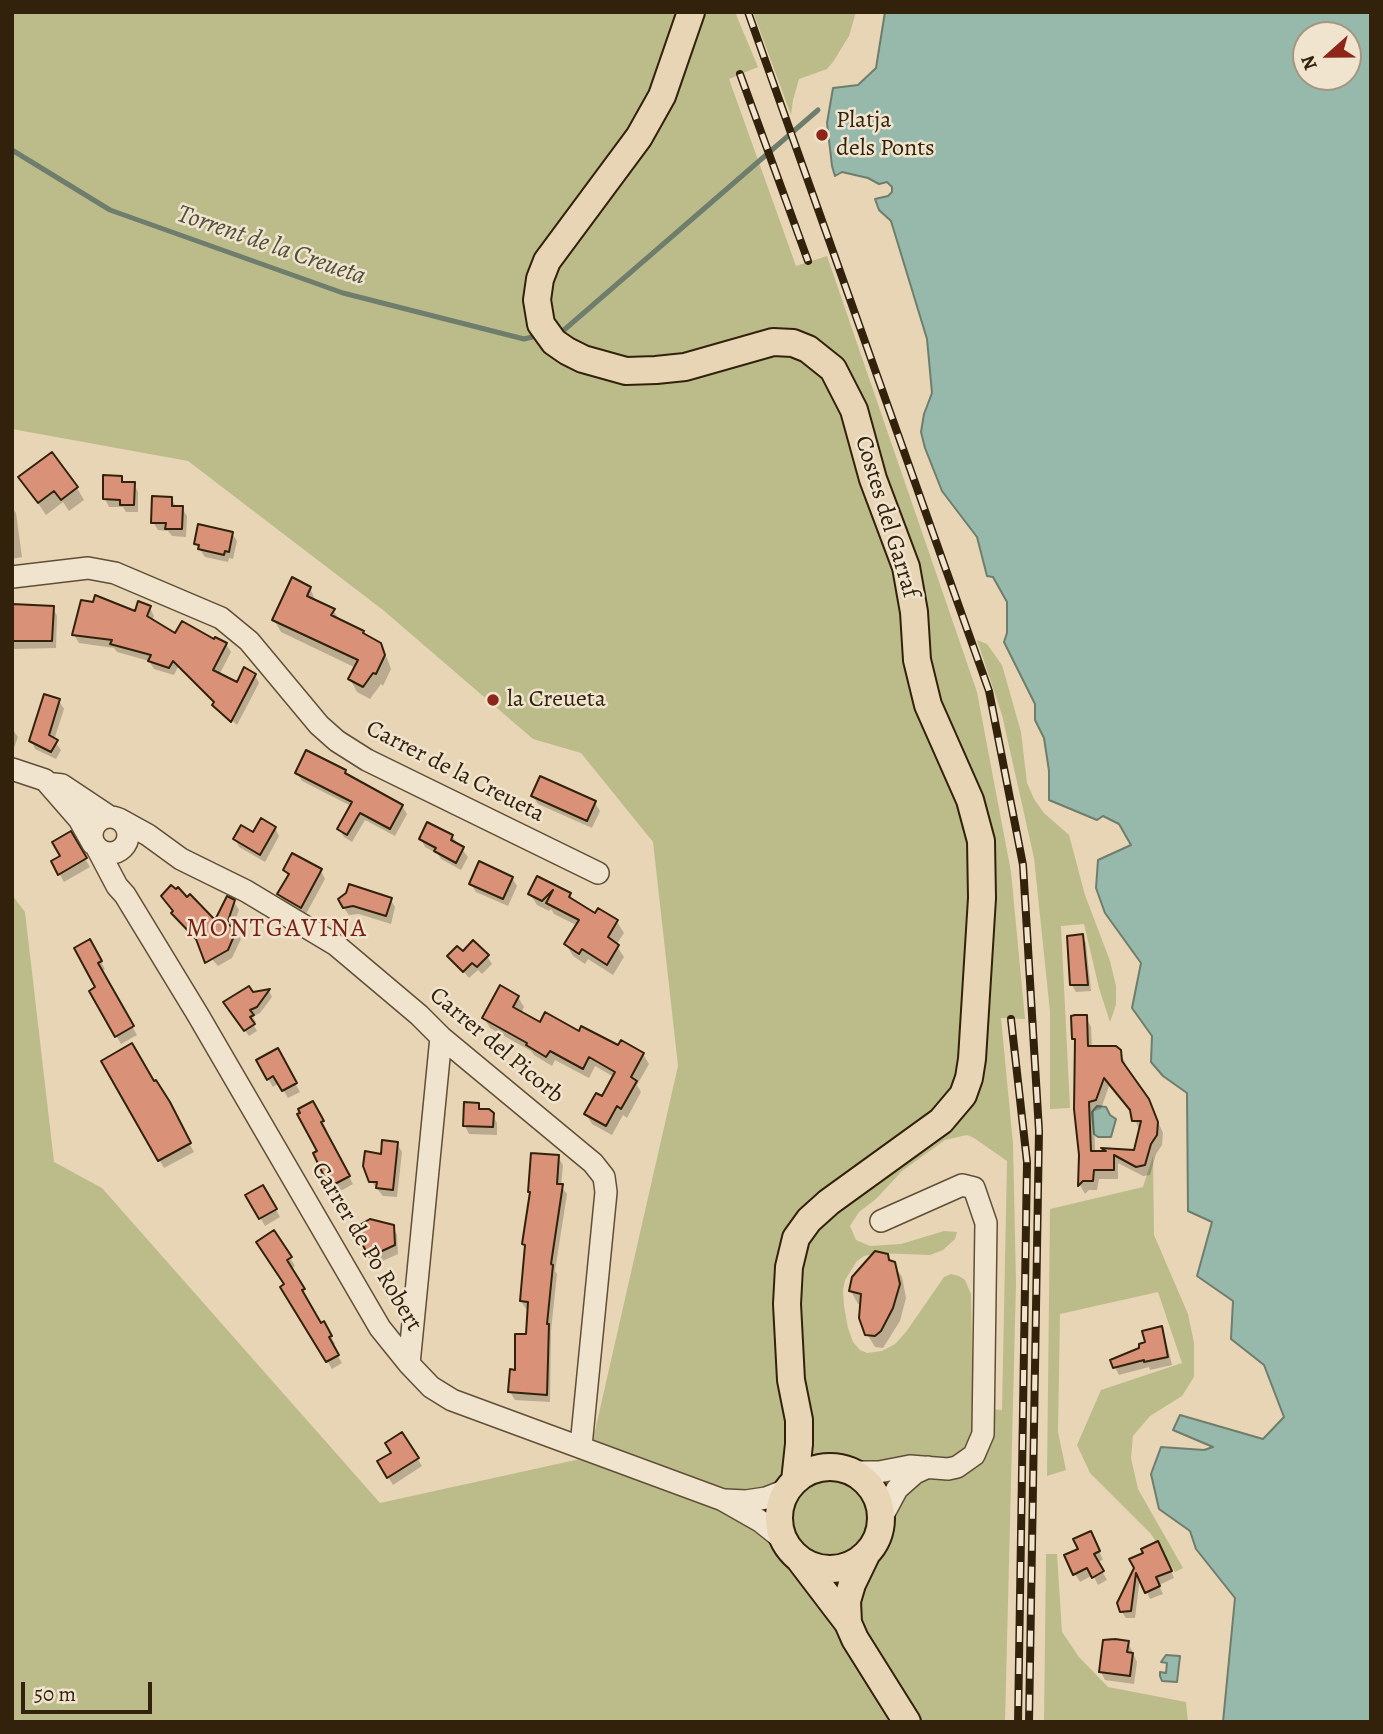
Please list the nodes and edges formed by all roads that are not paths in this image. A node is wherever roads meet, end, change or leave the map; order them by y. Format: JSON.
{"nodes":[{"id":1,"x":691,"y":12,"type":"edge"},
{"id":2,"x":12,"y":577,"type":"edge"},
{"id":3,"x":12,"y":769,"type":"edge"},
{"id":4,"x":48,"y":784,"type":"junction"},
{"id":5,"x":115,"y":818,"type":"junction"},
{"id":6,"x":102,"y":848,"type":"junction"},
{"id":7,"x":598,"y":873,"type":"dead end"},
{"id":8,"x":441,"y":1037,"type":"junction"},
{"id":9,"x":881,"y":1221,"type":"dead end"},
{"id":10,"x":409,"y":1364,"type":"junction"},
{"id":11,"x":799,"y":1420,"type":"junction"},
{"id":12,"x":581,"y":1446,"type":"junction"},
{"id":13,"x":928,"y":1467,"type":"junction"},
{"id":14,"x":845,"y":1470,"type":"junction"},
{"id":15,"x":792,"y":1485,"type":"junction"},
{"id":16,"x":723,"y":1500,"type":"junction"},
{"id":17,"x":881,"y":1517,"type":"junction"},
{"id":18,"x":791,"y":1549,"type":"junction"},
{"id":19,"x":866,"y":1555,"type":"junction"},
{"id":20,"x":848,"y":1623,"type":"junction"},
{"id":21,"x":907,"y":1722,"type":"edge"}],
"edges":[{"from":1,"to":11,"type":"main road","name":"Costes del Garraf"},
{"from":2,"to":7,"type":"street","name":"Carrer de la Creueta"},
{"from":3,"to":4,"type":"street","name":"Carrer del Picorb"},
{"from":4,"to":5,"type":"street","name":"Carrer del Picorb"},
{"from":4,"to":6,"type":"street","name":"Carrer del Picorb"},
{"from":5,"to":6,"type":"street"},
{"from":5,"to":6,"type":"street"},
{"from":5,"to":8,"type":"street","name":"Carrer del Picorb"},
{"from":6,"to":10,"type":"street","name":"Carrer de Po Robert"},
{"from":8,"to":10,"type":"street"},
{"from":8,"to":12,"type":"street","name":"Carrer del Picorb"},
{"from":9,"to":13,"type":"street"},
{"from":10,"to":12,"type":"street","name":"Carrer de Po Robert"},
{"from":11,"to":14,"type":"main road","name":"Costes del Garraf"},
{"from":11,"to":15,"type":"main road","name":"Costes del Garraf"},
{"from":12,"to":16,"type":"street","name":"Carrer de Po Robert"},
{"from":13,"to":14,"type":"street"},
{"from":13,"to":17,"type":"street"},
{"from":14,"to":15,"type":"main road"},
{"from":14,"to":17,"type":"main road"},
{"from":15,"to":16,"type":"street","name":"Carrer de Po Robert"},
{"from":15,"to":18,"type":"main road"},
{"from":16,"to":18,"type":"street","name":"Carrer de Po Robert"},
{"from":17,"to":19,"type":"main road"},
{"from":18,"to":19,"type":"main road"},
{"from":18,"to":20,"type":"main road"},
{"from":19,"to":20,"type":"main road"},
{"from":20,"to":21,"type":"main road"}]}
